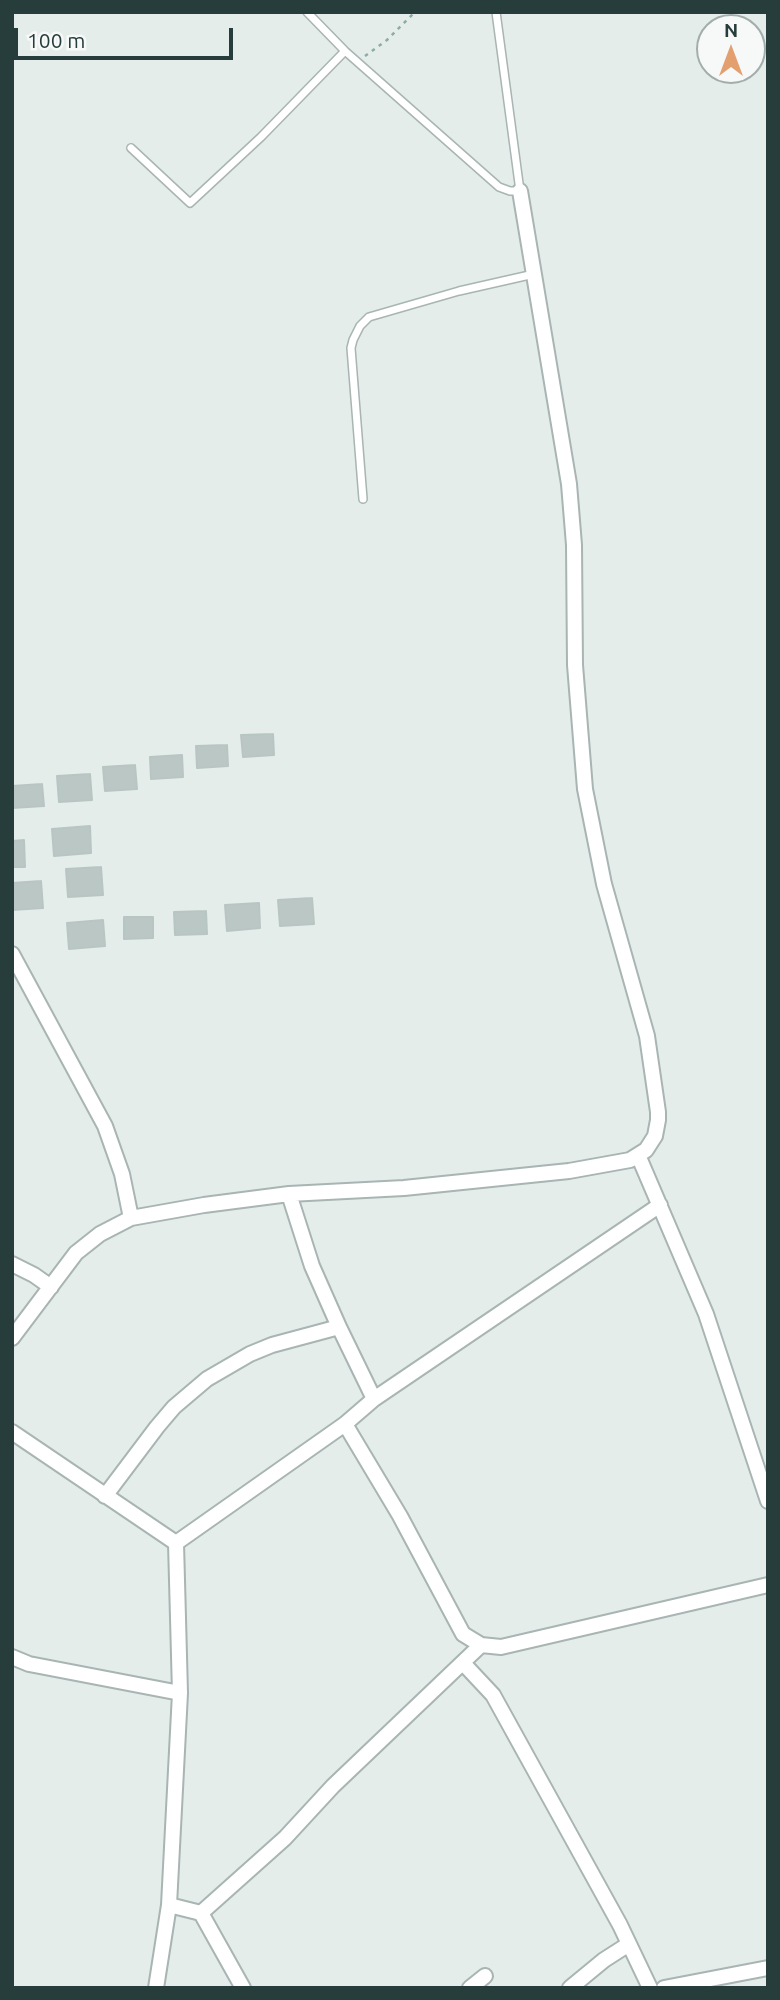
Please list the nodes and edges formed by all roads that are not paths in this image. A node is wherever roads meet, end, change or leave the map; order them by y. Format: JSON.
{"nodes":[{"id":1,"x":307,"y":12,"type":"edge"},
{"id":2,"x":496,"y":12,"type":"edge"},
{"id":3,"x":345,"y":51,"type":"junction"},
{"id":4,"x":131,"y":148,"type":"dead end"},
{"id":5,"x":520,"y":191,"type":"junction"},
{"id":6,"x":535,"y":274,"type":"junction"},
{"id":7,"x":363,"y":499,"type":"dead end"},
{"id":8,"x":12,"y":954,"type":"edge"},
{"id":9,"x":638,"y":1156,"type":"junction"},
{"id":10,"x":289,"y":1194,"type":"junction"},
{"id":11,"x":660,"y":1205,"type":"junction"},
{"id":12,"x":131,"y":1218,"type":"junction"},
{"id":13,"x":12,"y":1264,"type":"edge"},
{"id":14,"x":51,"y":1287,"type":"junction"},
{"id":15,"x":339,"y":1327,"type":"junction"},
{"id":16,"x":12,"y":1338,"type":"edge"},
{"id":17,"x":374,"y":1399,"type":"junction"},
{"id":18,"x":345,"y":1424,"type":"junction"},
{"id":19,"x":12,"y":1432,"type":"edge"},
{"id":20,"x":105,"y":1496,"type":"junction"},
{"id":21,"x":768,"y":1501,"type":"edge"},
{"id":22,"x":176,"y":1543,"type":"junction"},
{"id":23,"x":768,"y":1585,"type":"edge"},
{"id":24,"x":481,"y":1645,"type":"junction"},
{"id":25,"x":12,"y":1657,"type":"edge"},
{"id":26,"x":463,"y":1663,"type":"junction"},
{"id":27,"x":180,"y":1693,"type":"junction"},
{"id":28,"x":169,"y":1905,"type":"junction"},
{"id":29,"x":201,"y":1913,"type":"junction"},
{"id":30,"x":629,"y":1944,"type":"junction"},
{"id":31,"x":768,"y":1968,"type":"edge"},
{"id":32,"x":485,"y":1976,"type":"dead end"},
{"id":33,"x":156,"y":1988,"type":"edge"},
{"id":34,"x":243,"y":1988,"type":"edge"},
{"id":35,"x":470,"y":1988,"type":"edge"},
{"id":36,"x":569,"y":1988,"type":"edge"},
{"id":37,"x":650,"y":1988,"type":"edge"},
{"id":38,"x":664,"y":1988,"type":"edge"}],
"edges":[{"from":1,"to":3,"type":"lane"},
{"from":2,"to":5,"type":"lane"},
{"from":3,"to":4,"type":"lane"},
{"from":3,"to":5,"type":"lane"},
{"from":5,"to":6,"type":"street"},
{"from":6,"to":7,"type":"lane"},
{"from":6,"to":9,"type":"street"},
{"from":8,"to":12,"type":"street"},
{"from":9,"to":10,"type":"street"},
{"from":9,"to":11,"type":"street"},
{"from":10,"to":12,"type":"street"},
{"from":10,"to":15,"type":"street"},
{"from":11,"to":17,"type":"street"},
{"from":11,"to":21,"type":"street"},
{"from":12,"to":14,"type":"street"},
{"from":13,"to":14,"type":"street"},
{"from":14,"to":16,"type":"street"},
{"from":15,"to":17,"type":"street"},
{"from":15,"to":20,"type":"street"},
{"from":17,"to":18,"type":"street"},
{"from":18,"to":22,"type":"street"},
{"from":18,"to":24,"type":"street"},
{"from":19,"to":20,"type":"street"},
{"from":20,"to":22,"type":"street"},
{"from":22,"to":27,"type":"street"},
{"from":23,"to":24,"type":"street"},
{"from":24,"to":26,"type":"street"},
{"from":25,"to":27,"type":"street"},
{"from":26,"to":29,"type":"street"},
{"from":26,"to":30,"type":"street"},
{"from":27,"to":28,"type":"street"},
{"from":28,"to":29,"type":"street"},
{"from":28,"to":33,"type":"street"},
{"from":29,"to":34,"type":"street"},
{"from":30,"to":36,"type":"street"},
{"from":30,"to":37,"type":"street"},
{"from":31,"to":38,"type":"street"},
{"from":32,"to":35,"type":"street"}]}
